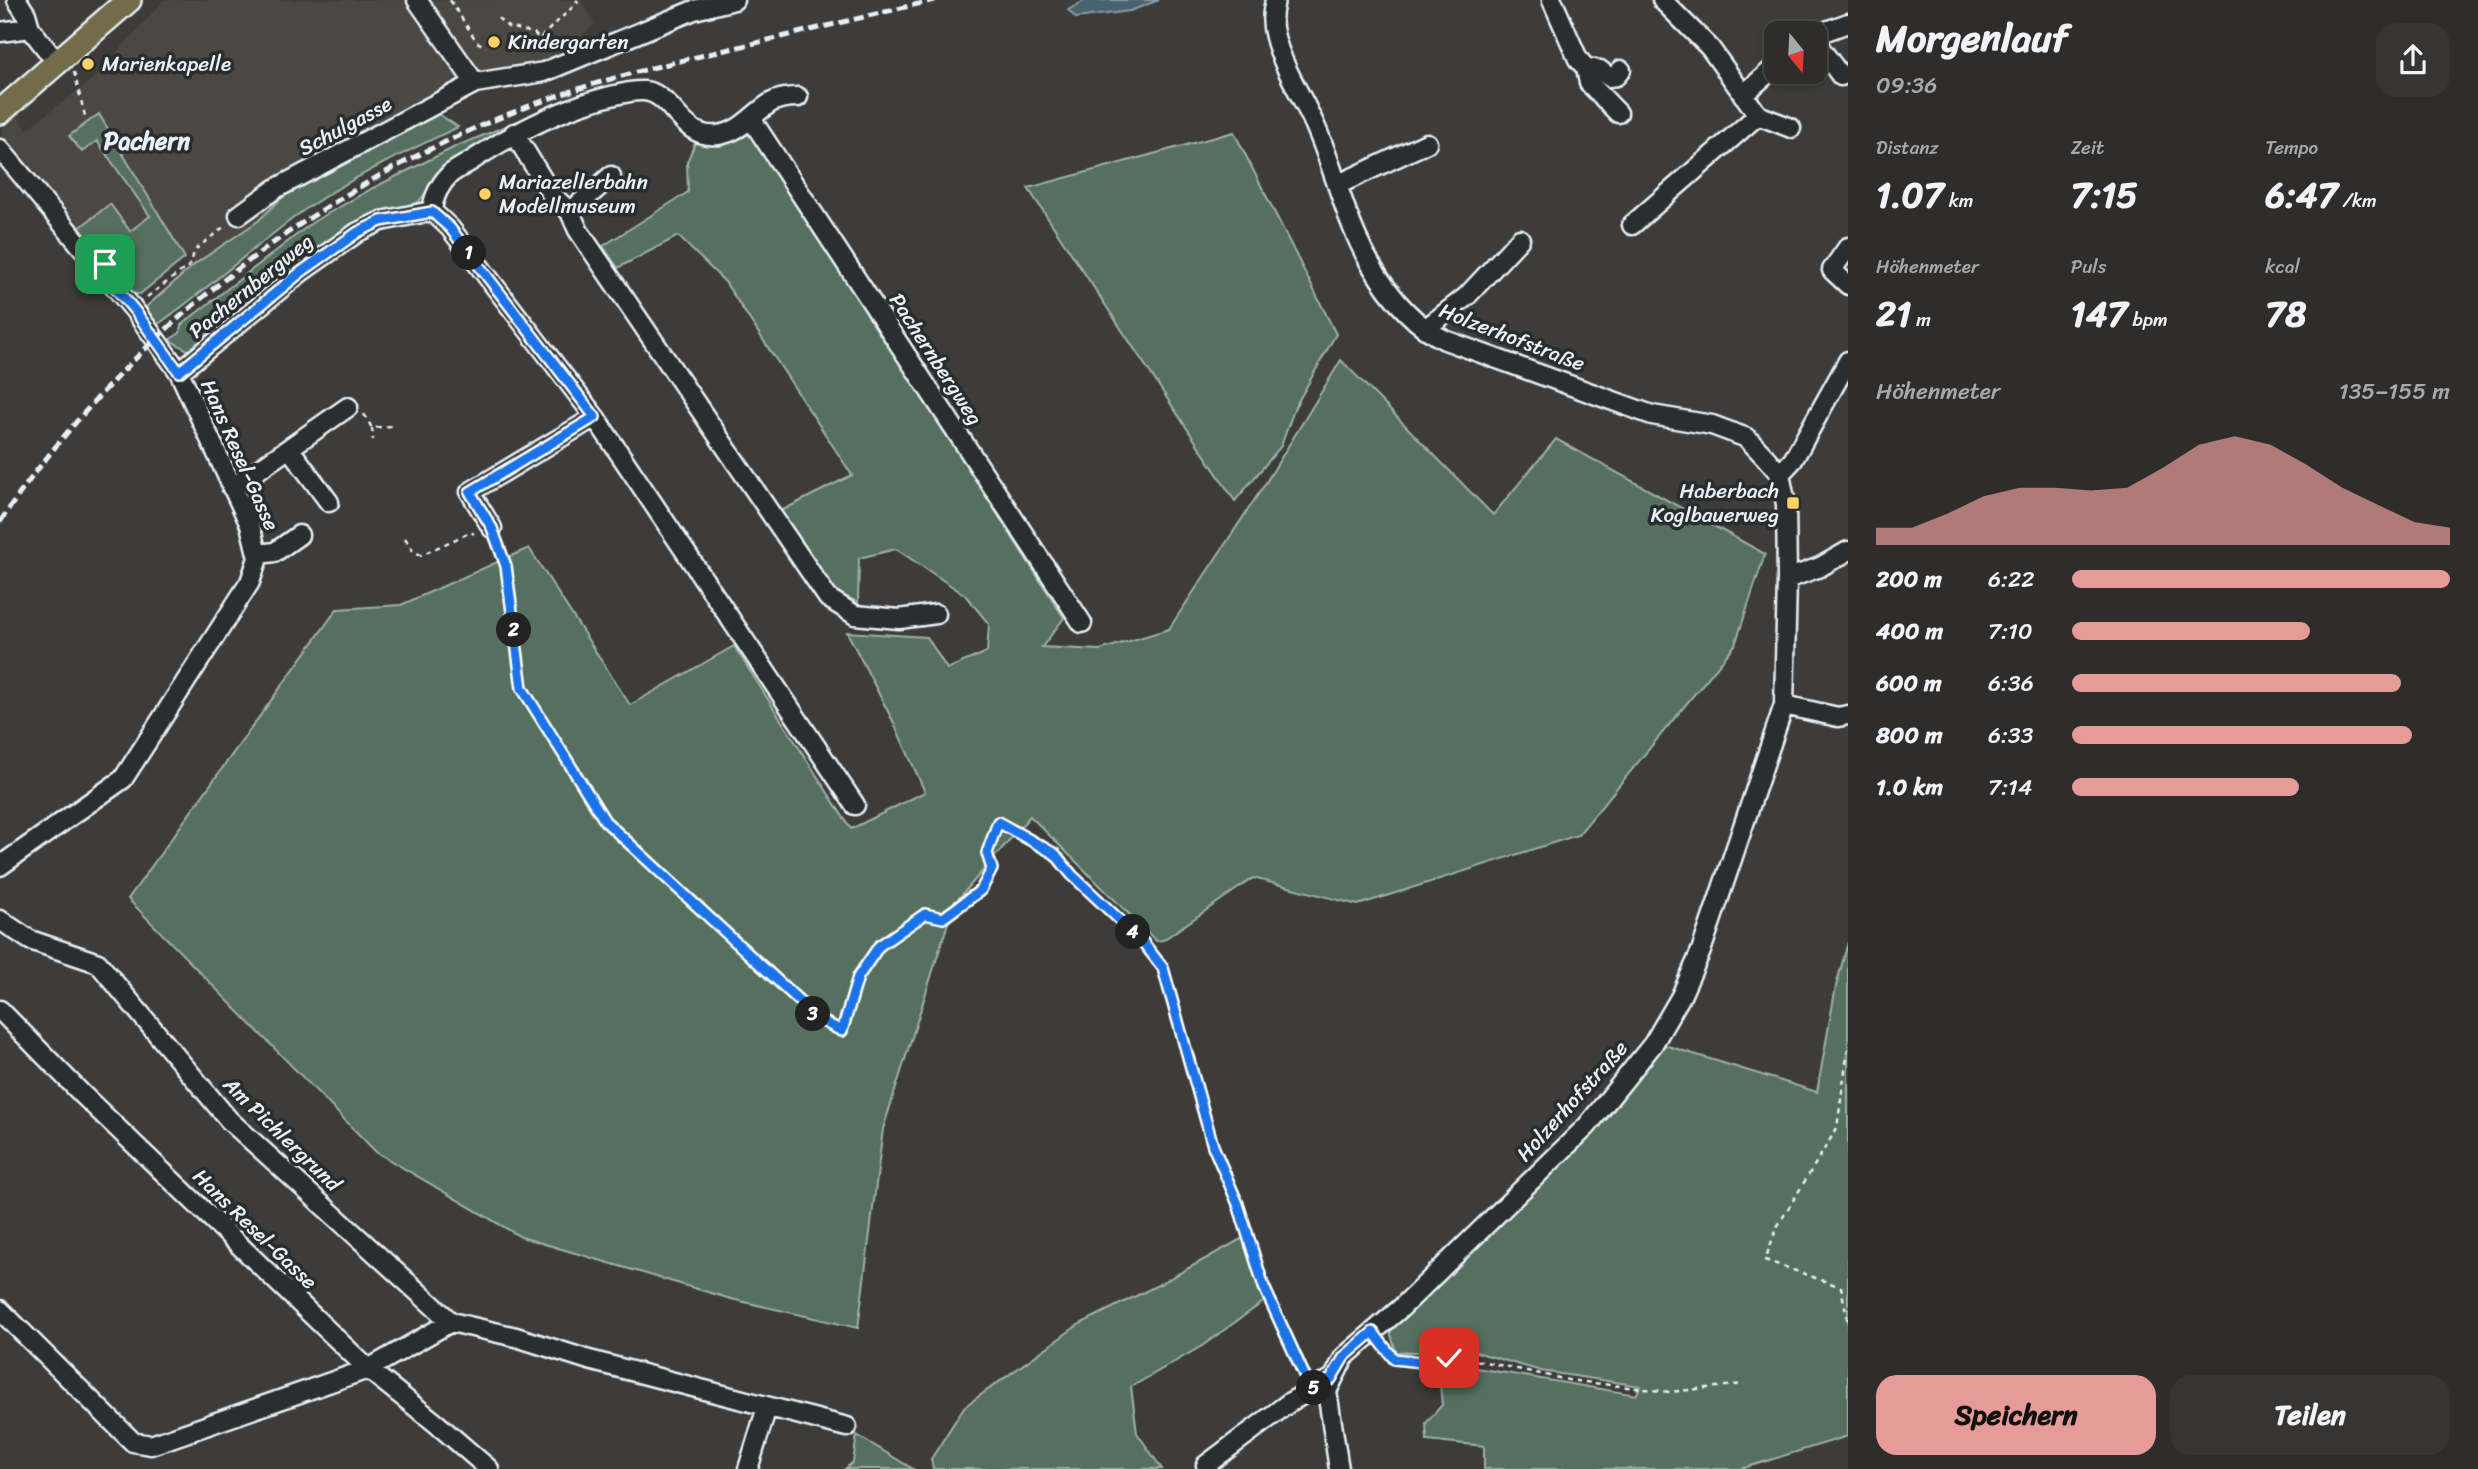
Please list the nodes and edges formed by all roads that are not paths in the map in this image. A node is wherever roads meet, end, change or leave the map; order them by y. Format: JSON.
{"nodes":[{"id":1,"x":17,"y":0,"type":"edge"},
{"id":2,"x":129,"y":0,"type":"edge"},
{"id":3,"x":417,"y":0,"type":"edge"},
{"id":4,"x":734,"y":0,"type":"edge"},
{"id":5,"x":1275,"y":0,"type":"edge"},
{"id":6,"x":1552,"y":0,"type":"edge"},
{"id":7,"x":1662,"y":0,"type":"edge"},
{"id":8,"x":694,"y":5,"type":"edge"},
{"id":9,"x":1848,"y":23,"type":"edge"},
{"id":10,"x":30,"y":28,"type":"junction"},
{"id":11,"x":1827,"y":31,"type":"edge"},
{"id":12,"x":0,"y":32,"type":"edge"},
{"id":13,"x":1827,"y":57,"type":"edge"},
{"id":14,"x":63,"y":58,"type":"junction"},
{"id":15,"x":1586,"y":68,"type":"junction"},
{"id":16,"x":1621,"y":70,"type":"dead end"},
{"id":17,"x":1764,"y":76,"type":"edge"},
{"id":18,"x":1841,"y":76,"type":"dead end"},
{"id":19,"x":475,"y":83,"type":"junction"},
{"id":20,"x":1743,"y":94,"type":"junction"},
{"id":21,"x":798,"y":97,"type":"dead end"},
{"id":22,"x":0,"y":112,"type":"edge"},
{"id":23,"x":1618,"y":113,"type":"dead end"},
{"id":24,"x":1758,"y":115,"type":"junction"},
{"id":25,"x":752,"y":120,"type":"junction"},
{"id":26,"x":1791,"y":128,"type":"dead end"},
{"id":27,"x":514,"y":134,"type":"junction"},
{"id":28,"x":1427,"y":143,"type":"dead end"},
{"id":29,"x":0,"y":149,"type":"edge"},
{"id":30,"x":611,"y":176,"type":"dead end"},
{"id":31,"x":1337,"y":185,"type":"junction"},
{"id":32,"x":432,"y":212,"type":"junction"},
{"id":33,"x":570,"y":212,"type":"junction"},
{"id":34,"x":239,"y":215,"type":"road end"},
{"id":35,"x":1632,"y":225,"type":"dead end"},
{"id":36,"x":1520,"y":239,"type":"dead end"},
{"id":37,"x":1848,"y":247,"type":"edge"},
{"id":38,"x":1848,"y":285,"type":"edge"},
{"id":39,"x":1425,"y":330,"type":"junction"},
{"id":40,"x":1848,"y":361,"type":"edge"},
{"id":41,"x":179,"y":372,"type":"junction"},
{"id":42,"x":346,"y":409,"type":"road end"},
{"id":43,"x":595,"y":417,"type":"junction"},
{"id":44,"x":289,"y":449,"type":"junction"},
{"id":45,"x":1780,"y":474,"type":"junction"},
{"id":46,"x":232,"y":488,"type":"junction"},
{"id":47,"x":329,"y":502,"type":"dead end"},
{"id":48,"x":486,"y":532,"type":"road end"},
{"id":49,"x":299,"y":535,"type":"dead end"},
{"id":50,"x":1848,"y":551,"type":"edge"},
{"id":51,"x":258,"y":554,"type":"junction"},
{"id":52,"x":1787,"y":579,"type":"junction"},
{"id":53,"x":936,"y":614,"type":"dead end"},
{"id":54,"x":1082,"y":623,"type":"dead end"},
{"id":55,"x":1784,"y":705,"type":"junction"},
{"id":56,"x":1848,"y":715,"type":"edge"},
{"id":57,"x":855,"y":805,"type":"dead end"},
{"id":58,"x":0,"y":866,"type":"edge"},
{"id":59,"x":0,"y":920,"type":"edge"},
{"id":60,"x":0,"y":1010,"type":"edge"},
{"id":61,"x":0,"y":1310,"type":"edge"},
{"id":62,"x":451,"y":1322,"type":"junction"},
{"id":63,"x":368,"y":1369,"type":"junction"},
{"id":64,"x":1331,"y":1379,"type":"junction"},
{"id":65,"x":767,"y":1407,"type":"junction"},
{"id":66,"x":846,"y":1427,"type":"dead end"},
{"id":67,"x":1206,"y":1465,"type":"dead end"},
{"id":68,"x":489,"y":1469,"type":"edge"},
{"id":69,"x":748,"y":1469,"type":"edge"},
{"id":70,"x":1339,"y":1469,"type":"edge"}],
"edges":[{"from":1,"to":10,"type":"street"},
{"from":2,"to":14,"type":"main road"},
{"from":3,"to":19,"type":"street"},
{"from":4,"to":8,"type":"street","name":"Schulgasse"},
{"from":5,"to":31,"type":"street","name":"Holzerhofstraße"},
{"from":6,"to":15,"type":"street"},
{"from":7,"to":20,"type":"street"},
{"from":8,"to":19,"type":"street","name":"Schulgasse"},
{"from":9,"to":11,"type":"street"},
{"from":10,"to":12,"type":"street"},
{"from":10,"to":14,"type":"street"},
{"from":13,"to":18,"type":"street"},
{"from":14,"to":22,"type":"main road"},
{"from":15,"to":16,"type":"street"},
{"from":15,"to":23,"type":"street"},
{"from":17,"to":20,"type":"street"},
{"from":19,"to":34,"type":"street","name":"Schulgasse"},
{"from":20,"to":24,"type":"street"},
{"from":21,"to":25,"type":"street"},
{"from":24,"to":26,"type":"street"},
{"from":24,"to":35,"type":"street"},
{"from":25,"to":27,"type":"street"},
{"from":25,"to":54,"type":"street","name":"Pachernbergweg"},
{"from":27,"to":32,"type":"street"},
{"from":27,"to":33,"type":"street"},
{"from":28,"to":31,"type":"street"},
{"from":29,"to":41,"type":"street","name":"Hans Resel-Gasse"},
{"from":30,"to":33,"type":"street"},
{"from":31,"to":39,"type":"street","name":"Holzerhofstraße"},
{"from":32,"to":41,"type":"street","name":"Pachernbergweg"},
{"from":32,"to":43,"type":"street"},
{"from":33,"to":53,"type":"street"},
{"from":36,"to":39,"type":"street"},
{"from":37,"to":38,"type":"street"},
{"from":39,"to":45,"type":"street","name":"Holzerhofstraße"},
{"from":40,"to":45,"type":"street"},
{"from":41,"to":46,"type":"street","name":"Hans Resel-Gasse"},
{"from":42,"to":44,"type":"street"},
{"from":43,"to":48,"type":"street"},
{"from":43,"to":57,"type":"street"},
{"from":44,"to":46,"type":"street"},
{"from":44,"to":47,"type":"street"},
{"from":45,"to":52,"type":"street","name":"Holzerhofstraße"},
{"from":46,"to":51,"type":"street","name":"Hans Resel-Gasse"},
{"from":49,"to":51,"type":"street"},
{"from":50,"to":52,"type":"street"},
{"from":51,"to":58,"type":"street","name":"Hans Resel-Gasse"},
{"from":52,"to":55,"type":"street","name":"Holzerhofstraße"},
{"from":55,"to":56,"type":"street"},
{"from":55,"to":64,"type":"street","name":"Holzerhofstraße"},
{"from":59,"to":62,"type":"street","name":"Am Pichlergrund"},
{"from":60,"to":63,"type":"street","name":"Hans Resel-Gasse"},
{"from":61,"to":63,"type":"street"},
{"from":62,"to":63,"type":"street"},
{"from":62,"to":65,"type":"street","name":"Am Pichlergrund"},
{"from":63,"to":68,"type":"street","name":"Hans Resel-Gasse"},
{"from":64,"to":67,"type":"street"},
{"from":64,"to":70,"type":"street"},
{"from":65,"to":66,"type":"street","name":"Am Pichlergrund"},
{"from":65,"to":69,"type":"street"}]}
